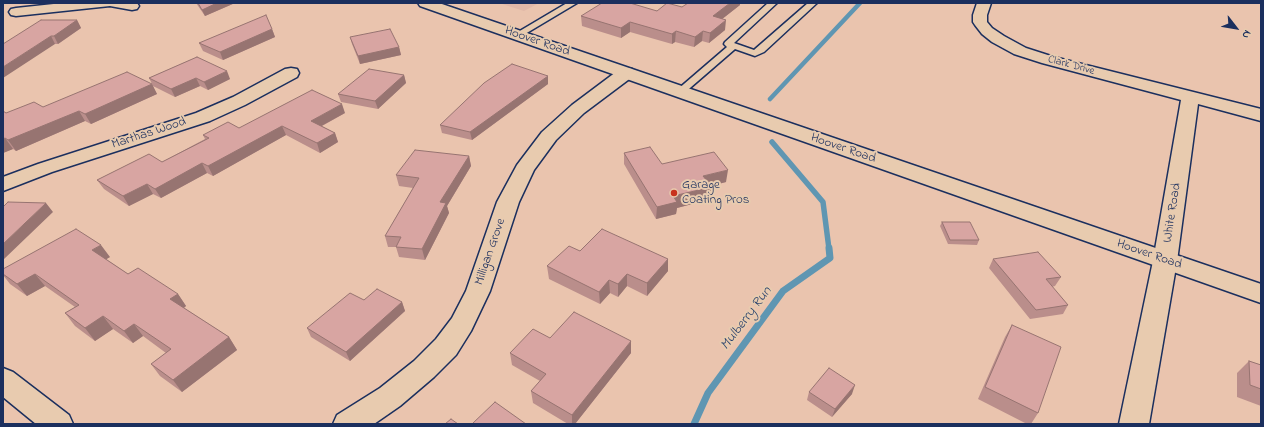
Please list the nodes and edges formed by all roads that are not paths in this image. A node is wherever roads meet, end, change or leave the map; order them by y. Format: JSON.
{"nodes":[{"id":1,"x":107,"y":3,"type":"edge"},
{"id":2,"x":114,"y":3,"type":"edge"},
{"id":3,"x":425,"y":3,"type":"edge"},
{"id":4,"x":573,"y":3,"type":"edge"},
{"id":5,"x":774,"y":3,"type":"edge"},
{"id":6,"x":813,"y":3,"type":"edge"},
{"id":7,"x":984,"y":3,"type":"edge"},
{"id":8,"x":132,"y":6,"type":"dead end"},
{"id":9,"x":15,"y":12,"type":"edge"},
{"id":10,"x":517,"y":35,"type":"junction"},
{"id":11,"x":732,"y":46,"type":"junction"},
{"id":12,"x":291,"y":73,"type":"dead end"},
{"id":13,"x":626,"y":73,"type":"junction"},
{"id":14,"x":680,"y":92,"type":"junction"},
{"id":15,"x":1190,"y":96,"type":"junction"},
{"id":16,"x":1261,"y":115,"type":"edge"},
{"id":17,"x":3,"y":184,"type":"edge"},
{"id":18,"x":1165,"y":261,"type":"junction"},
{"id":19,"x":1261,"y":294,"type":"edge"},
{"id":20,"x":3,"y":380,"type":"edge"},
{"id":21,"x":58,"y":424,"type":"edge"},
{"id":22,"x":348,"y":424,"type":"edge"},
{"id":23,"x":1134,"y":424,"type":"edge"}],
"edges":[{"from":1,"to":9,"type":"street"},
{"from":2,"to":8,"type":"street"},
{"from":3,"to":10,"type":"street","name":"Hoover Road"},
{"from":4,"to":10,"type":"lane"},
{"from":5,"to":11,"type":"lane"},
{"from":6,"to":11,"type":"lane"},
{"from":7,"to":15,"type":"street","name":"Clark Drive"},
{"from":10,"to":13,"type":"street","name":"Hoover Road"},
{"from":11,"to":14,"type":"lane"},
{"from":12,"to":17,"type":"street","name":"Marthas Wood"},
{"from":13,"to":14,"type":"street","name":"Hoover Road"},
{"from":13,"to":22,"type":"street","name":"Milligan Grove"},
{"from":14,"to":18,"type":"street","name":"Hoover Road"},
{"from":15,"to":16,"type":"street"},
{"from":15,"to":18,"type":"street","name":"White Road"},
{"from":18,"to":19,"type":"street","name":"Hoover Road"},
{"from":18,"to":23,"type":"street","name":"White Road"},
{"from":20,"to":21,"type":"street"}]}
